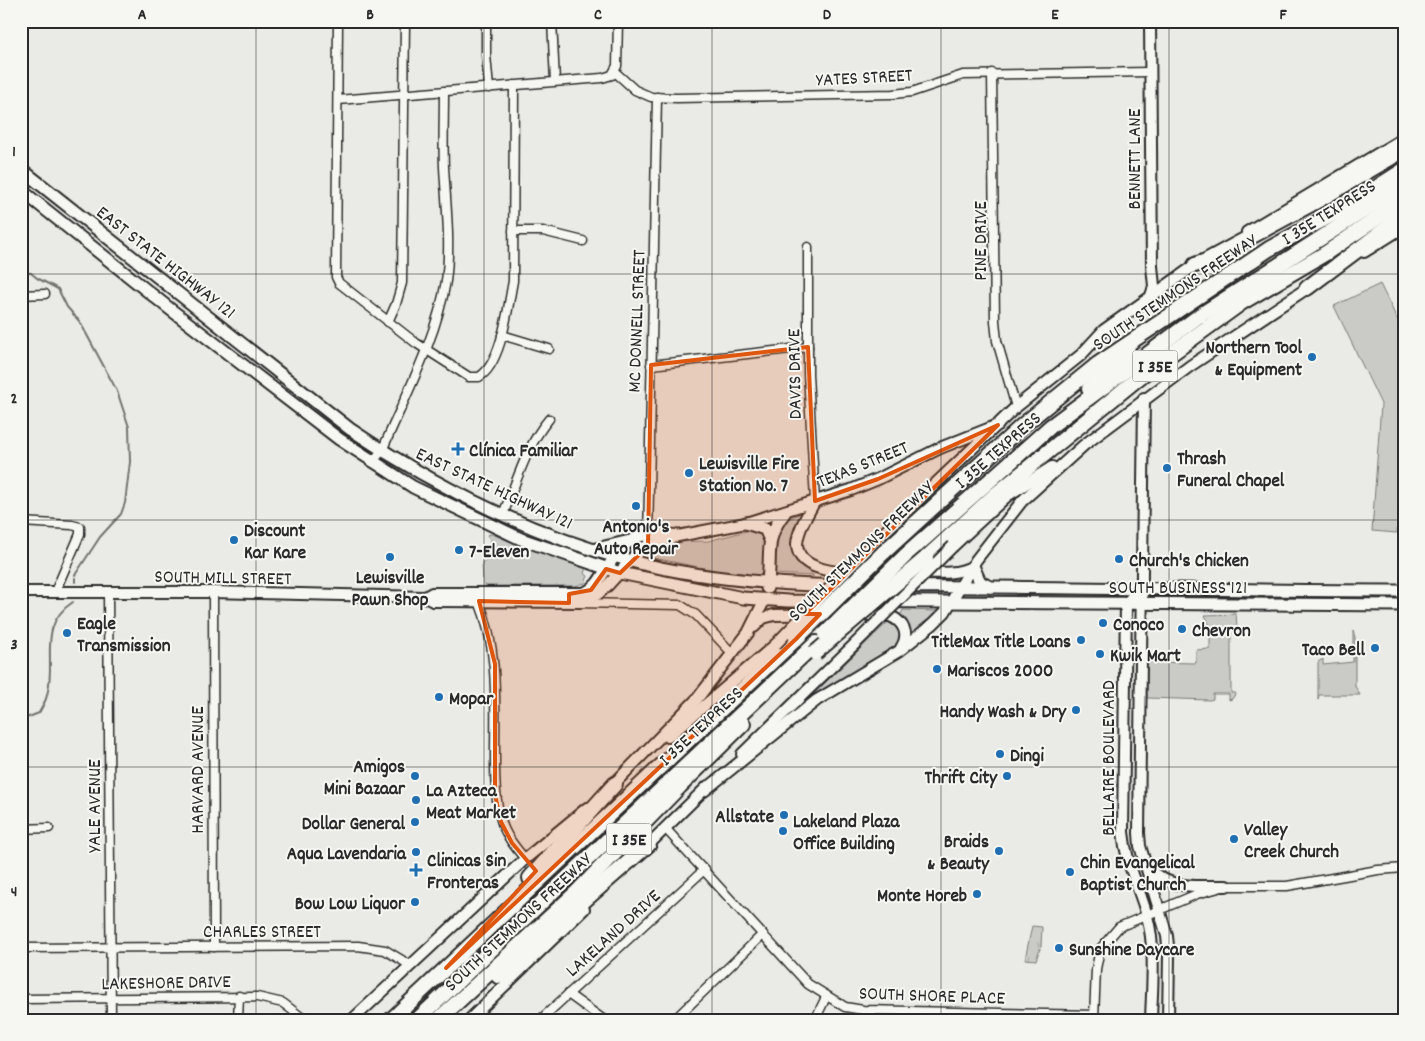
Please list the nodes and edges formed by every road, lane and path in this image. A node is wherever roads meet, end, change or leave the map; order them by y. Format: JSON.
{"nodes":[{"id":1,"x":338,"y":21,"type":"edge"},
{"id":2,"x":405,"y":21,"type":"edge"},
{"id":3,"x":486,"y":21,"type":"edge"},
{"id":4,"x":552,"y":21,"type":"edge"},
{"id":5,"x":618,"y":21,"type":"edge"},
{"id":6,"x":1150,"y":21,"type":"edge"},
{"id":7,"x":615,"y":72,"type":"junction"},
{"id":8,"x":1150,"y":72,"type":"junction"},
{"id":9,"x":992,"y":73,"type":"junction"},
{"id":10,"x":555,"y":81,"type":"junction"},
{"id":11,"x":514,"y":85,"type":"junction"},
{"id":12,"x":489,"y":88,"type":"junction"},
{"id":13,"x":444,"y":92,"type":"junction"},
{"id":14,"x":405,"y":94,"type":"junction"},
{"id":15,"x":657,"y":97,"type":"junction"},
{"id":16,"x":338,"y":100,"type":"junction"},
{"id":17,"x":1404,"y":138,"type":"edge"},
{"id":18,"x":1404,"y":150,"type":"edge"},
{"id":19,"x":21,"y":169,"type":"edge"},
{"id":20,"x":1404,"y":170,"type":"edge"},
{"id":21,"x":1404,"y":185,"type":"edge"},
{"id":22,"x":21,"y":190,"type":"edge"},
{"id":23,"x":1404,"y":200,"type":"edge"},
{"id":24,"x":1404,"y":215,"type":"edge"},
{"id":25,"x":1404,"y":228,"type":"edge"},
{"id":26,"x":513,"y":231,"type":"junction"},
{"id":27,"x":583,"y":241,"type":"dead end"},
{"id":28,"x":808,"y":247,"type":"dead end"},
{"id":29,"x":127,"y":252,"type":"junction"},
{"id":30,"x":1195,"y":265,"type":"junction"},
{"id":31,"x":117,"y":266,"type":"junction"},
{"id":32,"x":1307,"y":288,"type":"junction"},
{"id":33,"x":45,"y":294,"type":"dead end"},
{"id":34,"x":21,"y":295,"type":"edge"},
{"id":35,"x":1151,"y":296,"type":"junction"},
{"id":36,"x":1199,"y":296,"type":"junction"},
{"id":37,"x":184,"y":297,"type":"junction"},
{"id":38,"x":21,"y":302,"type":"edge"},
{"id":39,"x":170,"y":309,"type":"junction"},
{"id":40,"x":388,"y":322,"type":"junction"},
{"id":41,"x":502,"y":335,"type":"junction"},
{"id":42,"x":808,"y":347,"type":"junction"},
{"id":43,"x":425,"y":349,"type":"junction"},
{"id":44,"x":549,"y":349,"type":"dead end"},
{"id":45,"x":651,"y":365,"type":"junction"},
{"id":46,"x":282,"y":374,"type":"junction"},
{"id":47,"x":21,"y":382,"type":"edge"},
{"id":48,"x":272,"y":387,"type":"junction"},
{"id":49,"x":1144,"y":398,"type":"junction"},
{"id":50,"x":1016,"y":407,"type":"junction"},
{"id":51,"x":549,"y":419,"type":"dead end"},
{"id":52,"x":998,"y":425,"type":"junction"},
{"id":53,"x":1051,"y":426,"type":"junction"},
{"id":54,"x":1084,"y":445,"type":"junction"},
{"id":55,"x":382,"y":451,"type":"junction"},
{"id":56,"x":372,"y":462,"type":"junction"},
{"id":57,"x":815,"y":501,"type":"junction"},
{"id":58,"x":785,"y":512,"type":"junction"},
{"id":59,"x":503,"y":514,"type":"junction"},
{"id":60,"x":21,"y":522,"type":"edge"},
{"id":61,"x":746,"y":523,"type":"junction"},
{"id":62,"x":648,"y":533,"type":"junction"},
{"id":63,"x":678,"y":536,"type":"junction"},
{"id":64,"x":770,"y":540,"type":"junction"},
{"id":65,"x":630,"y":541,"type":"junction"},
{"id":66,"x":648,"y":546,"type":"junction"},
{"id":67,"x":877,"y":549,"type":"junction"},
{"id":68,"x":595,"y":550,"type":"junction"},
{"id":69,"x":616,"y":556,"type":"junction"},
{"id":70,"x":630,"y":561,"type":"junction"},
{"id":71,"x":973,"y":566,"type":"junction"},
{"id":72,"x":606,"y":569,"type":"junction"},
{"id":73,"x":620,"y":573,"type":"junction"},
{"id":74,"x":768,"y":582,"type":"junction"},
{"id":75,"x":961,"y":587,"type":"junction"},
{"id":76,"x":990,"y":587,"type":"junction"},
{"id":77,"x":1058,"y":587,"type":"junction"},
{"id":78,"x":1142,"y":588,"type":"junction"},
{"id":79,"x":1344,"y":590,"type":"junction"},
{"id":80,"x":1404,"y":590,"type":"edge"},
{"id":81,"x":108,"y":591,"type":"junction"},
{"id":82,"x":1361,"y":591,"type":"junction"},
{"id":83,"x":21,"y":592,"type":"edge"},
{"id":84,"x":55,"y":592,"type":"junction"},
{"id":85,"x":213,"y":592,"type":"junction"},
{"id":86,"x":478,"y":597,"type":"junction"},
{"id":87,"x":569,"y":598,"type":"junction"},
{"id":88,"x":764,"y":599,"type":"junction"},
{"id":89,"x":951,"y":602,"type":"junction"},
{"id":90,"x":1026,"y":603,"type":"junction"},
{"id":91,"x":1142,"y":603,"type":"junction"},
{"id":92,"x":1126,"y":604,"type":"junction"},
{"id":93,"x":1343,"y":605,"type":"junction"},
{"id":94,"x":1360,"y":605,"type":"junction"},
{"id":95,"x":1404,"y":605,"type":"edge"},
{"id":96,"x":748,"y":633,"type":"junction"},
{"id":97,"x":816,"y":648,"type":"junction"},
{"id":98,"x":899,"y":651,"type":"junction"},
{"id":99,"x":732,"y":653,"type":"junction"},
{"id":100,"x":637,"y":763,"type":"junction"},
{"id":101,"x":1123,"y":781,"type":"junction"},
{"id":102,"x":1140,"y":782,"type":"junction"},
{"id":103,"x":615,"y":784,"type":"junction"},
{"id":104,"x":680,"y":786,"type":"junction"},
{"id":105,"x":704,"y":790,"type":"junction"},
{"id":106,"x":49,"y":828,"type":"dead end"},
{"id":107,"x":665,"y":828,"type":"junction"},
{"id":108,"x":21,"y":829,"type":"edge"},
{"id":109,"x":649,"y":844,"type":"junction"},
{"id":110,"x":525,"y":859,"type":"junction"},
{"id":111,"x":1146,"y":866,"type":"junction"},
{"id":112,"x":1404,"y":868,"type":"edge"},
{"id":113,"x":705,"y":869,"type":"junction"},
{"id":114,"x":1226,"y":886,"type":"junction"},
{"id":115,"x":551,"y":894,"type":"junction"},
{"id":116,"x":1161,"y":910,"type":"junction"},
{"id":117,"x":1147,"y":916,"type":"junction"},
{"id":118,"x":763,"y":934,"type":"junction"},
{"id":119,"x":110,"y":947,"type":"junction"},
{"id":120,"x":214,"y":947,"type":"junction"},
{"id":121,"x":21,"y":948,"type":"edge"},
{"id":122,"x":410,"y":965,"type":"junction"},
{"id":123,"x":446,"y":968,"type":"junction"},
{"id":124,"x":568,"y":994,"type":"junction"},
{"id":125,"x":239,"y":996,"type":"junction"},
{"id":126,"x":826,"y":997,"type":"junction"},
{"id":127,"x":21,"y":999,"type":"edge"},
{"id":128,"x":110,"y":999,"type":"junction"},
{"id":129,"x":914,"y":1016,"type":"edge"},
{"id":130,"x":1005,"y":1016,"type":"edge"},
{"id":131,"x":1094,"y":1017,"type":"edge"},
{"id":132,"x":110,"y":1020,"type":"edge"},
{"id":133,"x":238,"y":1020,"type":"edge"},
{"id":134,"x":305,"y":1020,"type":"edge"},
{"id":135,"x":352,"y":1020,"type":"edge"},
{"id":136,"x":391,"y":1020,"type":"edge"},
{"id":137,"x":417,"y":1020,"type":"edge"},
{"id":138,"x":438,"y":1020,"type":"edge"},
{"id":139,"x":445,"y":1020,"type":"edge"},
{"id":140,"x":469,"y":1020,"type":"edge"},
{"id":141,"x":540,"y":1020,"type":"edge"},
{"id":142,"x":604,"y":1020,"type":"edge"},
{"id":143,"x":674,"y":1020,"type":"edge"},
{"id":144,"x":815,"y":1020,"type":"edge"},
{"id":145,"x":1151,"y":1020,"type":"edge"},
{"id":146,"x":1168,"y":1020,"type":"edge"}],
"edges":[{"from":1,"to":16,"type":"street"},
{"from":2,"to":14,"type":"street"},
{"from":3,"to":12,"type":"street"},
{"from":4,"to":10,"type":"street"},
{"from":5,"to":7,"type":"street"},
{"from":6,"to":8,"type":"main road","name":"BENNETT LANE"},
{"from":7,"to":10,"type":"street"},
{"from":7,"to":15,"type":"street","name":"YATES STREET"},
{"from":8,"to":9,"type":"street","name":"YATES STREET"},
{"from":8,"to":35,"type":"main road","name":"BENNETT LANE"},
{"from":9,"to":15,"type":"street","name":"YATES STREET"},
{"from":9,"to":50,"type":"street","name":"PINE DRIVE"},
{"from":10,"to":11,"type":"street"},
{"from":11,"to":12,"type":"street"},
{"from":11,"to":26,"type":"street"},
{"from":12,"to":13,"type":"street"},
{"from":13,"to":14,"type":"street"},
{"from":13,"to":43,"type":"street"},
{"from":14,"to":16,"type":"street"},
{"from":14,"to":40,"type":"street"},
{"from":15,"to":45,"type":"street","name":"MC DONNELL STREET"},
{"from":16,"to":40,"type":"street"},
{"from":17,"to":30,"type":"main road","name":"SOUTH STEMMONS FREEWAY"},
{"from":18,"to":30,"type":"highway"},
{"from":19,"to":29,"type":"main road","name":"EAST STATE HIGHWAY 121"},
{"from":20,"to":36,"type":"highway","name":"SOUTH STEMMONS FREEWAY","number":"I 35E"},
{"from":21,"to":53,"type":"highway","name":"I 35E TEXPRESS"},
{"from":22,"to":31,"type":"main road","name":"EAST STATE HIGHWAY 121"},
{"from":23,"to":97,"type":"highway","name":"SOUTH STEMMONS FREEWAY","number":"I 35E","bridge":true},
{"from":24,"to":32,"type":"highway"},
{"from":25,"to":32,"type":"main road","name":"SOUTH STEMMONS FREEWAY"},
{"from":26,"to":27,"type":"street"},
{"from":26,"to":41,"type":"street"},
{"from":28,"to":42,"type":"street","name":"DAVIS DRIVE"},
{"from":29,"to":31,"type":"main road"},
{"from":29,"to":37,"type":"main road","name":"EAST STATE HIGHWAY 121"},
{"from":30,"to":35,"type":"main road","name":"SOUTH STEMMONS FREEWAY"},
{"from":31,"to":39,"type":"main road","name":"EAST STATE HIGHWAY 121"},
{"from":32,"to":49,"type":"main road","name":"SOUTH STEMMONS FREEWAY"},
{"from":33,"to":34,"type":"street"},
{"from":35,"to":50,"type":"main road","name":"SOUTH STEMMONS FREEWAY"},
{"from":36,"to":53,"type":"highway"},
{"from":36,"to":67,"type":"highway","name":"SOUTH STEMMONS FREEWAY","number":"I 35E"},
{"from":37,"to":39,"type":"main road"},
{"from":37,"to":46,"type":"main road","name":"EAST STATE HIGHWAY 121"},
{"from":38,"to":47,"type":"street"},
{"from":39,"to":48,"type":"main road","name":"EAST STATE HIGHWAY 121"},
{"from":40,"to":43,"type":"street"},
{"from":41,"to":43,"type":"street"},
{"from":41,"to":44,"type":"street"},
{"from":42,"to":45,"type":"street"},
{"from":42,"to":57,"type":"street","name":"DAVIS DRIVE"},
{"from":43,"to":55,"type":"street"},
{"from":45,"to":62,"type":"street","name":"MC DONNELL STREET"},
{"from":46,"to":48,"type":"main road"},
{"from":46,"to":55,"type":"main road","name":"EAST STATE HIGHWAY 121"},
{"from":48,"to":56,"type":"main road","name":"EAST STATE HIGHWAY 121"},
{"from":49,"to":54,"type":"main road","name":"SOUTH STEMMONS FREEWAY"},
{"from":49,"to":78,"type":"main road","name":"BELLAIRE BOULEVARD"},
{"from":50,"to":52,"type":"main road","name":"SOUTH STEMMONS FREEWAY"},
{"from":51,"to":59,"type":"street"},
{"from":52,"to":57,"type":"main road","name":"TEXAS STREET"},
{"from":52,"to":67,"type":"main road","name":"SOUTH STEMMONS FREEWAY"},
{"from":53,"to":97,"type":"highway","name":"I 35E TEXPRESS","bridge":true},
{"from":54,"to":71,"type":"main road","name":"SOUTH STEMMONS FREEWAY"},
{"from":54,"to":105,"type":"main road","name":"SOUTH STEMMONS FREEWAY","bridge":true},
{"from":55,"to":56,"type":"street"},
{"from":55,"to":59,"type":"main road","name":"EAST STATE HIGHWAY 121"},
{"from":56,"to":72,"type":"main road","name":"EAST STATE HIGHWAY 121"},
{"from":57,"to":58,"type":"main road","name":"TEXAS STREET"},
{"from":57,"to":71,"type":"main road"},
{"from":58,"to":61,"type":"main road","name":"TEXAS STREET"},
{"from":58,"to":64,"type":"main road"},
{"from":59,"to":68,"type":"main road","name":"EAST STATE HIGHWAY 121"},
{"from":60,"to":84,"type":"street"},
{"from":61,"to":63,"type":"main road","name":"TEXAS STREET"},
{"from":61,"to":64,"type":"main road"},
{"from":62,"to":63,"type":"main road","name":"TEXAS STREET"},
{"from":62,"to":65,"type":"main road","name":"TEXAS STREET"},
{"from":62,"to":66,"type":"street","name":"MC DONNELL STREET"},
{"from":63,"to":66,"type":"main road","name":"TEXAS STREET"},
{"from":64,"to":74,"type":"main road"},
{"from":65,"to":68,"type":"main road"},
{"from":65,"to":69,"type":"main road","name":"TEXAS STREET"},
{"from":66,"to":70,"type":"main road","name":"TEXAS STREET"},
{"from":67,"to":100,"type":"main road","name":"SOUTH STEMMONS FREEWAY","bridge":true},
{"from":67,"to":123,"type":"highway","name":"SOUTH STEMMONS FREEWAY","number":"I 35E","bridge":true},
{"from":68,"to":69,"type":"main road","name":"EAST STATE HIGHWAY 121"},
{"from":69,"to":70,"type":"main road","name":"EAST STATE HIGHWAY 121"},
{"from":69,"to":72,"type":"main road","name":"SOUTH MILL STREET"},
{"from":70,"to":73,"type":"main road","name":"SOUTH MILL STREET"},
{"from":70,"to":74,"type":"main road","name":"EAST STATE HIGHWAY 121"},
{"from":71,"to":75,"type":"main road","name":"SOUTH STEMMONS FREEWAY"},
{"from":71,"to":76,"type":"main road"},
{"from":72,"to":73,"type":"main road","name":"EAST STATE HIGHWAY 121"},
{"from":72,"to":87,"type":"main road","name":"SOUTH MILL STREET"},
{"from":73,"to":87,"type":"main road","name":"SOUTH MILL STREET"},
{"from":73,"to":88,"type":"main road","name":"EAST STATE HIGHWAY 121"},
{"from":74,"to":75,"type":"main road","name":"EAST STATE HIGHWAY 121"},
{"from":74,"to":88,"type":"main road"},
{"from":75,"to":76,"type":"main road","name":"SOUTH BUSINESS 121"},
{"from":75,"to":89,"type":"main road","name":"SOUTH STEMMONS FREEWAY"},
{"from":76,"to":77,"type":"main road","name":"SOUTH BUSINESS 121"},
{"from":77,"to":78,"type":"main road","name":"SOUTH BUSINESS 121"},
{"from":77,"to":90,"type":"main road"},
{"from":78,"to":79,"type":"main road","name":"SOUTH BUSINESS 121"},
{"from":78,"to":91,"type":"main road","name":"BELLAIRE BOULEVARD"},
{"from":78,"to":92,"type":"main road"},
{"from":79,"to":82,"type":"main road","name":"SOUTH BUSINESS 121"},
{"from":79,"to":93,"type":"main road"},
{"from":80,"to":82,"type":"main road","name":"SOUTH BUSINESS 121"},
{"from":81,"to":84,"type":"main road","name":"SOUTH MILL STREET"},
{"from":81,"to":85,"type":"main road","name":"SOUTH MILL STREET"},
{"from":81,"to":119,"type":"street","name":"YALE AVENUE"},
{"from":82,"to":94,"type":"main road"},
{"from":83,"to":84,"type":"main road","name":"SOUTH MILL STREET"},
{"from":85,"to":86,"type":"main road","name":"SOUTH MILL STREET"},
{"from":85,"to":120,"type":"street","name":"HARVARD AVENUE"},
{"from":86,"to":87,"type":"main road","name":"SOUTH MILL STREET"},
{"from":86,"to":110,"type":"street"},
{"from":87,"to":99,"type":"street","name":"SOUTH MILL STREET"},
{"from":88,"to":89,"type":"main road","name":"EAST STATE HIGHWAY 121"},
{"from":88,"to":96,"type":"main road","name":"SOUTH STEMMONS FREEWAY"},
{"from":89,"to":90,"type":"main road","name":"SOUTH BUSINESS 121"},
{"from":89,"to":98,"type":"main road","name":"SOUTH STEMMONS FREEWAY"},
{"from":90,"to":92,"type":"main road","name":"SOUTH BUSINESS 121"},
{"from":91,"to":92,"type":"main road","name":"SOUTH BUSINESS 121"},
{"from":91,"to":93,"type":"main road","name":"SOUTH BUSINESS 121"},
{"from":91,"to":102,"type":"main road","name":"BELLAIRE BOULEVARD"},
{"from":92,"to":101,"type":"main road","name":"BELLAIRE BOULEVARD"},
{"from":93,"to":94,"type":"main road","name":"SOUTH BUSINESS 121"},
{"from":94,"to":95,"type":"main road","name":"SOUTH BUSINESS 121"},
{"from":96,"to":98,"type":"main road"},
{"from":96,"to":99,"type":"main road","name":"SOUTH STEMMONS FREEWAY"},
{"from":97,"to":104,"type":"highway","name":"SOUTH STEMMONS FREEWAY","number":"I 35E"},
{"from":97,"to":115,"type":"highway","name":"I 35E TEXPRESS"},
{"from":98,"to":105,"type":"main road","name":"SOUTH STEMMONS FREEWAY"},
{"from":99,"to":100,"type":"main road","name":"SOUTH STEMMONS FREEWAY"},
{"from":100,"to":103,"type":"main road","name":"SOUTH STEMMONS FREEWAY"},
{"from":101,"to":102,"type":"main road"},
{"from":101,"to":117,"type":"main road","name":"BELLAIRE BOULEVARD"},
{"from":102,"to":111,"type":"main road","name":"BELLAIRE BOULEVARD"},
{"from":103,"to":110,"type":"main road","name":"SOUTH STEMMONS FREEWAY"},
{"from":103,"to":123,"type":"highway"},
{"from":104,"to":115,"type":"highway"},
{"from":104,"to":138,"type":"highway","name":"SOUTH STEMMONS FREEWAY","number":"I 35E"},
{"from":105,"to":107,"type":"main road","name":"SOUTH STEMMONS FREEWAY"},
{"from":106,"to":108,"type":"street"},
{"from":107,"to":109,"type":"main road","name":"SOUTH STEMMONS FREEWAY"},
{"from":107,"to":113,"type":"street","name":"SOUTH SHORE PLACE"},
{"from":109,"to":139,"type":"highway"},
{"from":109,"to":140,"type":"main road","name":"SOUTH STEMMONS FREEWAY"},
{"from":110,"to":122,"type":"main road","name":"SOUTH STEMMONS FREEWAY"},
{"from":111,"to":114,"type":"main road"},
{"from":111,"to":116,"type":"main road","name":"BELLAIRE BOULEVARD"},
{"from":112,"to":114,"type":"street"},
{"from":113,"to":118,"type":"street","name":"SOUTH SHORE PLACE"},
{"from":113,"to":124,"type":"street","name":"LAKELAND DRIVE"},
{"from":114,"to":116,"type":"street"},
{"from":115,"to":137,"type":"highway","name":"I 35E TEXPRESS"},
{"from":116,"to":117,"type":"street"},
{"from":116,"to":146,"type":"main road","name":"BELLAIRE BOULEVARD"},
{"from":117,"to":131,"type":"street"},
{"from":117,"to":145,"type":"main road","name":"BELLAIRE BOULEVARD"},
{"from":118,"to":126,"type":"street","name":"SOUTH SHORE PLACE"},
{"from":118,"to":143,"type":"street"},
{"from":119,"to":120,"type":"street","name":"CHARLES STREET"},
{"from":119,"to":121,"type":"street","name":"CHARLES STREET"},
{"from":119,"to":128,"type":"street","name":"YALE AVENUE"},
{"from":120,"to":122,"type":"street","name":"CHARLES STREET"},
{"from":122,"to":135,"type":"main road","name":"SOUTH STEMMONS FREEWAY"},
{"from":123,"to":136,"type":"highway","name":"SOUTH STEMMONS FREEWAY","number":"I 35E"},
{"from":124,"to":141,"type":"street","name":"LAKELAND DRIVE"},
{"from":124,"to":142,"type":"street"},
{"from":125,"to":128,"type":"street","name":"LAKESHORE DRIVE"},
{"from":125,"to":133,"type":"street"},
{"from":125,"to":134,"type":"street","name":"LAKESHORE DRIVE"},
{"from":126,"to":129,"type":"street","name":"SOUTH SHORE PLACE"},
{"from":126,"to":144,"type":"street"},
{"from":127,"to":128,"type":"street","name":"LAKESHORE DRIVE"},
{"from":128,"to":132,"type":"street","name":"YALE AVENUE"},
{"from":129,"to":130,"type":"street","name":"SOUTH SHORE PLACE"},
{"from":130,"to":131,"type":"street","name":"SOUTH SHORE PLACE"}]}
